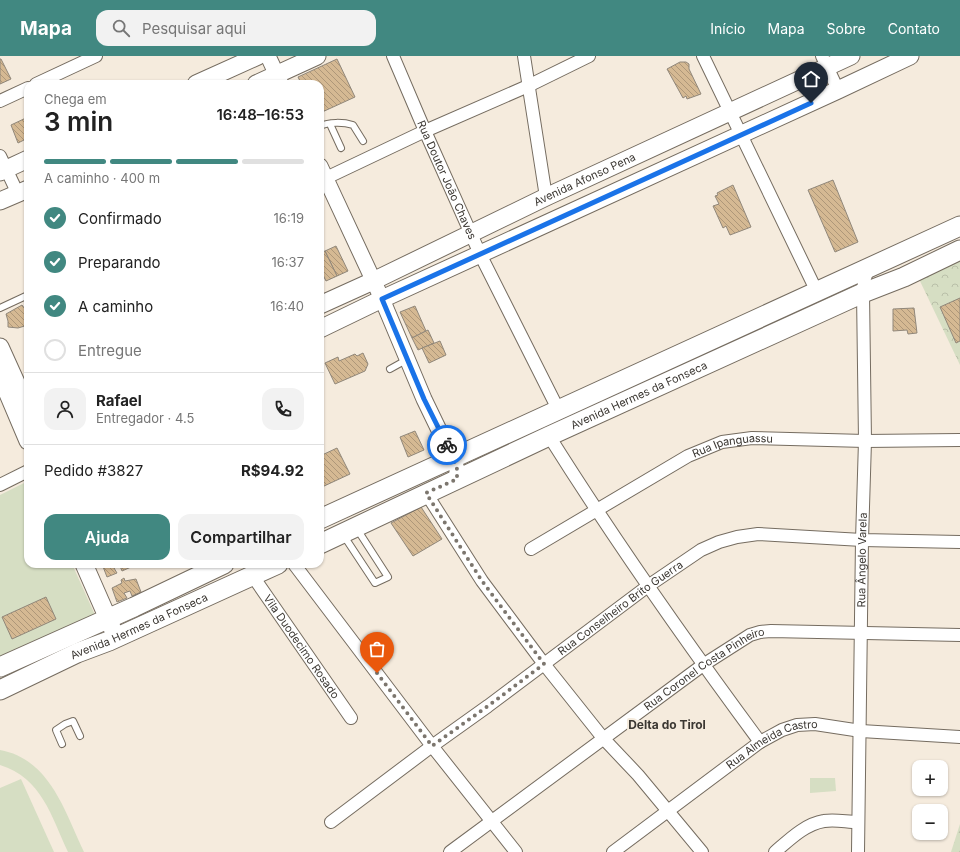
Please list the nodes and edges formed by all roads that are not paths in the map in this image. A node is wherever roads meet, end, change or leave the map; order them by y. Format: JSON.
{"nodes":[{"id":1,"x":96,"y":56,"type":"edge"},
{"id":2,"x":258,"y":56,"type":"edge"},
{"id":3,"x":268,"y":56,"type":"edge"},
{"id":4,"x":316,"y":56,"type":"edge"},
{"id":5,"x":393,"y":56,"type":"edge"},
{"id":6,"x":524,"y":56,"type":"edge"},
{"id":7,"x":589,"y":56,"type":"edge"},
{"id":8,"x":703,"y":56,"type":"edge"},
{"id":9,"x":851,"y":56,"type":"edge"},
{"id":10,"x":910,"y":56,"type":"edge"},
{"id":11,"x":824,"y":62,"type":"edge"},
{"id":12,"x":279,"y":79,"type":"edge"},
{"id":13,"x":45,"y":80,"type":"edge"},
{"id":14,"x":205,"y":80,"type":"edge"},
{"id":15,"x":528,"y":86,"type":"junction"},
{"id":16,"x":24,"y":90,"type":"edge"},
{"id":17,"x":838,"y":90,"type":"junction"},
{"id":18,"x":0,"y":101,"type":"edge"},
{"id":19,"x":730,"y":112,"type":"junction"},
{"id":20,"x":330,"y":124,"type":"junction"},
{"id":21,"x":324,"y":125,"type":"edge"},
{"id":22,"x":425,"y":131,"type":"junction"},
{"id":23,"x":741,"y":134,"type":"junction"},
{"id":24,"x":363,"y":141,"type":"dead end"},
{"id":25,"x":341,"y":148,"type":"dead end"},
{"id":26,"x":24,"y":161,"type":"edge"},
{"id":27,"x":2,"y":166,"type":"edge"},
{"id":28,"x":324,"y":172,"type":"edge"},
{"id":29,"x":324,"y":174,"type":"edge"},
{"id":30,"x":23,"y":192,"type":"edge"},
{"id":31,"x":546,"y":197,"type":"junction"},
{"id":32,"x":0,"y":201,"type":"edge"},
{"id":33,"x":960,"y":226,"type":"edge"},
{"id":34,"x":471,"y":234,"type":"junction"},
{"id":35,"x":960,"y":250,"type":"edge"},
{"id":36,"x":480,"y":254,"type":"junction"},
{"id":37,"x":868,"y":269,"type":"junction"},
{"id":38,"x":373,"y":281,"type":"junction"},
{"id":39,"x":817,"y":292,"type":"junction"},
{"id":40,"x":863,"y":293,"type":"junction"},
{"id":41,"x":24,"y":297,"type":"edge"},
{"id":42,"x":382,"y":299,"type":"junction"},
{"id":43,"x":324,"y":303,"type":"edge"},
{"id":44,"x":0,"y":308,"type":"edge"},
{"id":45,"x":324,"y":327,"type":"edge"},
{"id":46,"x":0,"y":347,"type":"edge"},
{"id":47,"x":408,"y":359,"type":"junction"},
{"id":48,"x":390,"y":369,"type":"dead end"},
{"id":49,"x":2,"y":384,"type":"edge"},
{"id":50,"x":24,"y":400,"type":"edge"},
{"id":51,"x":558,"y":409,"type":"junction"},
{"id":52,"x":24,"y":432,"type":"edge"},
{"id":53,"x":549,"y":436,"type":"junction"},
{"id":54,"x":960,"y":440,"type":"edge"},
{"id":55,"x":865,"y":441,"type":"junction"},
{"id":56,"x":453,"y":459,"type":"junction"},
{"id":57,"x":24,"y":473,"type":"edge"},
{"id":58,"x":457,"y":479,"type":"junction"},
{"id":59,"x":0,"y":485,"type":"edge"},
{"id":60,"x":426,"y":493,"type":"junction"},
{"id":61,"x":596,"y":510,"type":"junction"},
{"id":62,"x":324,"y":518,"type":"edge"},
{"id":63,"x":349,"y":530,"type":"junction"},
{"id":64,"x":862,"y":540,"type":"junction"},
{"id":65,"x":324,"y":542,"type":"edge"},
{"id":66,"x":960,"y":542,"type":"edge"},
{"id":67,"x":531,"y":549,"type":"dead end"},
{"id":68,"x":86,"y":568,"type":"edge"},
{"id":69,"x":95,"y":568,"type":"edge"},
{"id":70,"x":216,"y":568,"type":"edge"},
{"id":71,"x":269,"y":568,"type":"edge"},
{"id":72,"x":297,"y":568,"type":"edge"},
{"id":73,"x":252,"y":575,"type":"junction"},
{"id":74,"x":648,"y":586,"type":"junction"},
{"id":75,"x":112,"y":617,"type":"junction"},
{"id":76,"x":861,"y":633,"type":"junction"},
{"id":77,"x":69,"y":635,"type":"junction"},
{"id":78,"x":960,"y":635,"type":"edge"},
{"id":79,"x":116,"y":637,"type":"junction"},
{"id":80,"x":77,"y":654,"type":"junction"},
{"id":81,"x":544,"y":664,"type":"junction"},
{"id":82,"x":703,"y":665,"type":"junction"},
{"id":83,"x":0,"y":667,"type":"edge"},
{"id":84,"x":0,"y":690,"type":"edge"},
{"id":85,"x":351,"y":718,"type":"dead end"},
{"id":86,"x":861,"y":731,"type":"junction"},
{"id":87,"x":80,"y":736,"type":"dead end"},
{"id":88,"x":960,"y":737,"type":"edge"},
{"id":89,"x":603,"y":738,"type":"junction"},
{"id":90,"x":760,"y":742,"type":"junction"},
{"id":91,"x":62,"y":744,"type":"dead end"},
{"id":92,"x":432,"y":746,"type":"junction"},
{"id":93,"x":668,"y":811,"type":"junction"},
{"id":94,"x":491,"y":821,"type":"junction"},
{"id":95,"x":331,"y":822,"type":"dead end"},
{"id":96,"x":858,"y":822,"type":"junction"},
{"id":97,"x":450,"y":852,"type":"edge"},
{"id":98,"x":516,"y":852,"type":"edge"},
{"id":99,"x":613,"y":852,"type":"edge"},
{"id":100,"x":702,"y":852,"type":"edge"},
{"id":101,"x":775,"y":852,"type":"edge"},
{"id":102,"x":858,"y":852,"type":"edge"}],
"edges":[{"from":1,"to":13,"type":"street"},
{"from":2,"to":14,"type":"main road"},
{"from":3,"to":12,"type":"street"},
{"from":4,"to":12,"type":"main road"},
{"from":5,"to":22,"type":"street","name":"Rua Doutor João Chaves"},
{"from":6,"to":15,"type":"street"},
{"from":7,"to":15,"type":"street"},
{"from":8,"to":19,"type":"street"},
{"from":9,"to":11,"type":"main road","name":"Avenida Afonso Pena"},
{"from":10,"to":17,"type":"main road"},
{"from":11,"to":17,"type":"street"},
{"from":11,"to":19,"type":"main road","name":"Avenida Afonso Pena"},
{"from":15,"to":22,"type":"street"},
{"from":15,"to":31,"type":"street"},
{"from":16,"to":18,"type":"street"},
{"from":17,"to":23,"type":"main road"},
{"from":19,"to":23,"type":"street"},
{"from":19,"to":31,"type":"main road","name":"Avenida Afonso Pena"},
{"from":20,"to":21,"type":"lane"},
{"from":20,"to":24,"type":"lane"},
{"from":20,"to":25,"type":"lane"},
{"from":22,"to":28,"type":"street"},
{"from":22,"to":34,"type":"street","name":"Rua Doutor João Chaves"},
{"from":23,"to":36,"type":"main road"},
{"from":23,"to":39,"type":"street"},
{"from":26,"to":27,"type":"main road"},
{"from":27,"to":30,"type":"street"},
{"from":29,"to":38,"type":"street"},
{"from":30,"to":32,"type":"main road"},
{"from":31,"to":34,"type":"main road","name":"Avenida Afonso Pena"},
{"from":33,"to":37,"type":"main road","name":"Avenida Hermes da Fonseca"},
{"from":34,"to":36,"type":"street","name":"Rua Doutor João Chaves"},
{"from":34,"to":38,"type":"main road","name":"Avenida Afonso Pena"},
{"from":35,"to":40,"type":"main road","name":"Avenida Hermes da Fonseca"},
{"from":36,"to":42,"type":"main road"},
{"from":36,"to":51,"type":"street","name":"Rua Doutor João Chaves"},
{"from":37,"to":39,"type":"main road","name":"Avenida Hermes da Fonseca"},
{"from":37,"to":40,"type":"street","name":"Rua Ângelo Varela"},
{"from":38,"to":42,"type":"street"},
{"from":38,"to":43,"type":"main road","name":"Avenida Afonso Pena"},
{"from":39,"to":51,"type":"main road","name":"Avenida Hermes da Fonseca"},
{"from":40,"to":53,"type":"main road","name":"Avenida Hermes da Fonseca"},
{"from":40,"to":55,"type":"street","name":"Rua Ângelo Varela"},
{"from":41,"to":44,"type":"lane"},
{"from":42,"to":45,"type":"main road"},
{"from":42,"to":47,"type":"street"},
{"from":46,"to":50,"type":"main road"},
{"from":47,"to":48,"type":"lane"},
{"from":47,"to":56,"type":"street"},
{"from":49,"to":52,"type":"main road"},
{"from":51,"to":56,"type":"main road","name":"Avenida Hermes da Fonseca"},
{"from":53,"to":58,"type":"main road","name":"Avenida Hermes da Fonseca"},
{"from":53,"to":61,"type":"street"},
{"from":54,"to":55,"type":"street","name":"Rua Ipanguassu"},
{"from":55,"to":61,"type":"street","name":"Rua Ipanguassu"},
{"from":55,"to":64,"type":"street","name":"Rua Ângelo Varela"},
{"from":56,"to":58,"type":"street"},
{"from":56,"to":62,"type":"main road","name":"Avenida Hermes da Fonseca"},
{"from":57,"to":59,"type":"street"},
{"from":58,"to":60,"type":"main road","name":"Avenida Hermes da Fonseca"},
{"from":60,"to":63,"type":"main road","name":"Avenida Hermes da Fonseca"},
{"from":60,"to":81,"type":"street"},
{"from":61,"to":67,"type":"street","name":"Rua Ipanguassu"},
{"from":61,"to":74,"type":"street"},
{"from":63,"to":63,"type":"lane"},
{"from":63,"to":65,"type":"main road","name":"Avenida Hermes da Fonseca"},
{"from":64,"to":66,"type":"street","name":"Rua Conselheiro Brito Guerra"},
{"from":64,"to":74,"type":"street","name":"Rua Conselheiro Brito Guerra"},
{"from":64,"to":76,"type":"street","name":"Rua Ângelo Varela"},
{"from":68,"to":75,"type":"main road"},
{"from":69,"to":75,"type":"main road"},
{"from":70,"to":75,"type":"main road","name":"Avenida Hermes da Fonseca"},
{"from":71,"to":73,"type":"main road","name":"Avenida Hermes da Fonseca"},
{"from":72,"to":92,"type":"street"},
{"from":73,"to":79,"type":"main road","name":"Avenida Hermes da Fonseca"},
{"from":73,"to":85,"type":"street","name":"Vila Duodecimo Rosado"},
{"from":74,"to":81,"type":"street","name":"Rua Conselheiro Brito Guerra"},
{"from":74,"to":82,"type":"street"},
{"from":75,"to":77,"type":"main road","name":"Avenida Hermes da Fonseca"},
{"from":75,"to":79,"type":"main road"},
{"from":76,"to":78,"type":"street","name":"Rua Coronel Costa Pinheiro"},
{"from":76,"to":82,"type":"street","name":"Rua Coronel Costa Pinheiro"},
{"from":76,"to":86,"type":"street","name":"Rua Ângelo Varela"},
{"from":77,"to":80,"type":"main road"},
{"from":77,"to":83,"type":"main road","name":"Avenida Hermes da Fonseca"},
{"from":79,"to":80,"type":"main road","name":"Avenida Hermes da Fonseca"},
{"from":80,"to":84,"type":"main road","name":"Avenida Hermes da Fonseca"},
{"from":81,"to":89,"type":"street"},
{"from":81,"to":92,"type":"street","name":"Rua Conselheiro Brito Guerra"},
{"from":82,"to":89,"type":"street","name":"Rua Coronel Costa Pinheiro"},
{"from":82,"to":90,"type":"street"},
{"from":86,"to":88,"type":"street","name":"Rua Almeida Castro"},
{"from":86,"to":90,"type":"street","name":"Rua Almeida Castro"},
{"from":86,"to":96,"type":"street","name":"Rua Ângelo Varela"},
{"from":87,"to":91,"type":"lane"},
{"from":89,"to":93,"type":"street"},
{"from":89,"to":94,"type":"street","name":"Rua Coronel Costa Pinheiro"},
{"from":90,"to":93,"type":"street","name":"Rua Almeida Castro"},
{"from":92,"to":94,"type":"street"},
{"from":92,"to":95,"type":"street","name":"Rua Conselheiro Brito Guerra"},
{"from":93,"to":99,"type":"street","name":"Rua Almeida Castro"},
{"from":93,"to":100,"type":"street"},
{"from":94,"to":97,"type":"street","name":"Rua Coronel Costa Pinheiro"},
{"from":94,"to":98,"type":"street"},
{"from":96,"to":101,"type":"street"},
{"from":96,"to":102,"type":"street","name":"Rua Ângelo Varela"}]}
